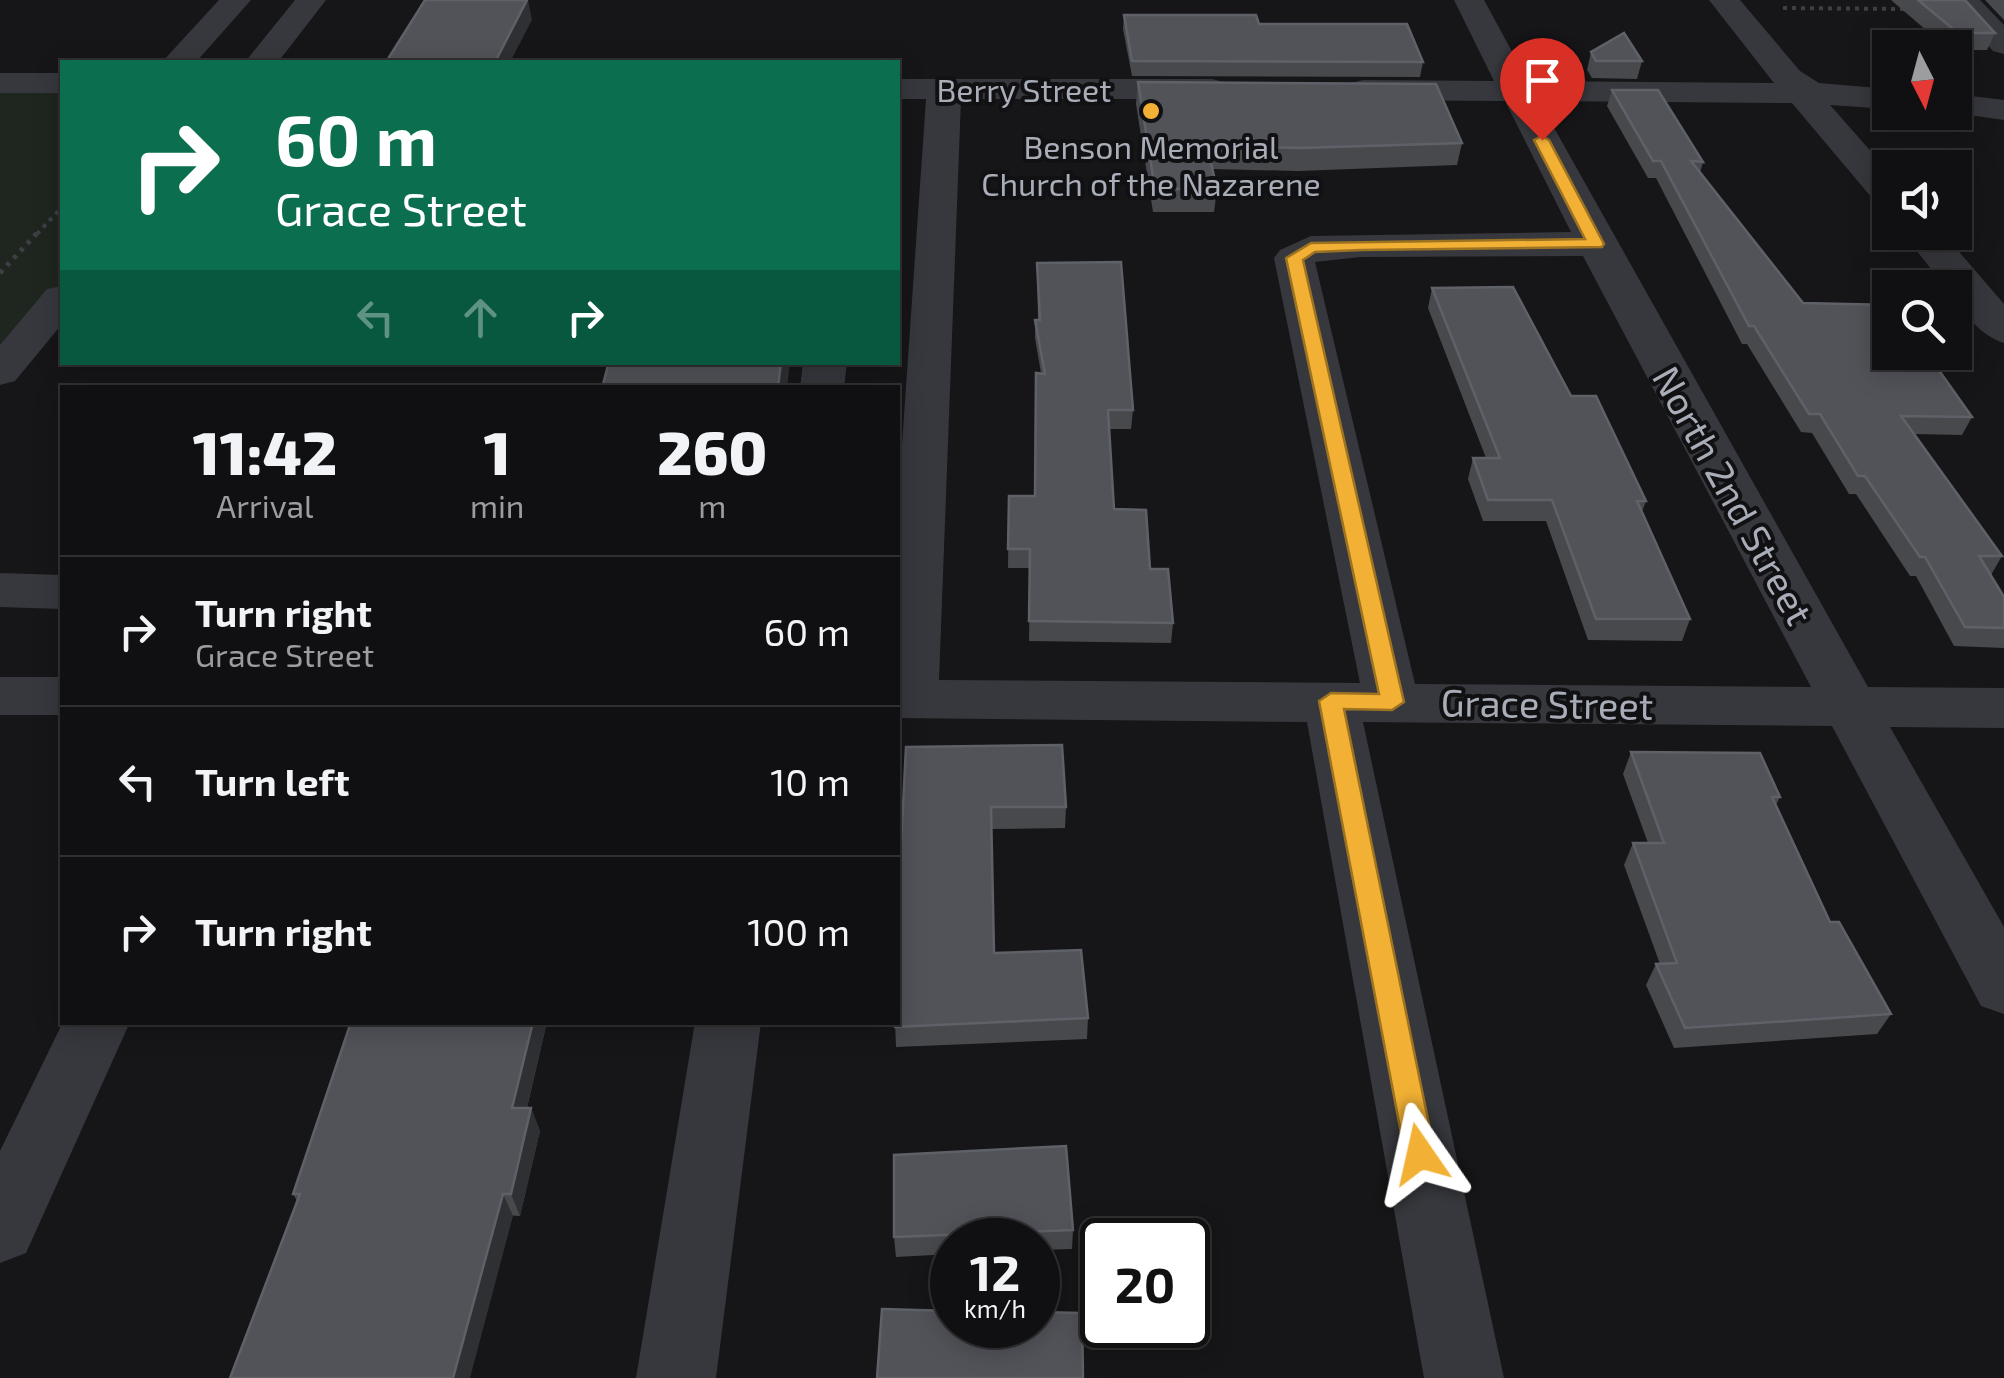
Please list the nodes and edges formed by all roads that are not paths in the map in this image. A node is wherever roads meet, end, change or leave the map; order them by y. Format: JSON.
{"nodes":[{"id":1,"x":236,"y":0,"type":"edge"},
{"id":2,"x":312,"y":0,"type":"edge"},
{"id":3,"x":1469,"y":0,"type":"edge"},
{"id":4,"x":1724,"y":0,"type":"edge"},
{"id":5,"x":1963,"y":0,"type":"edge"},
{"id":6,"x":2004,"y":44,"type":"edge"},
{"id":7,"x":180,"y":60,"type":"edge"},
{"id":8,"x":263,"y":60,"type":"edge"},
{"id":9,"x":0,"y":83,"type":"edge"},
{"id":10,"x":60,"y":84,"type":"edge"},
{"id":11,"x":900,"y":89,"type":"edge"},
{"id":12,"x":944,"y":89,"type":"junction"},
{"id":13,"x":1240,"y":90,"type":"edge"},
{"id":14,"x":1338,"y":90,"type":"edge"},
{"id":15,"x":1515,"y":90,"type":"junction"},
{"id":16,"x":1819,"y":94,"type":"junction"},
{"id":17,"x":1872,"y":98,"type":"edge"},
{"id":18,"x":1972,"y":106,"type":"edge"},
{"id":19,"x":2004,"y":110,"type":"edge"},
{"id":20,"x":1886,"y":150,"type":"edge"},
{"id":21,"x":1872,"y":170,"type":"edge"},
{"id":22,"x":917,"y":230,"type":"edge"},
{"id":23,"x":1972,"y":241,"type":"edge"},
{"id":24,"x":1596,"y":244,"type":"junction"},
{"id":25,"x":1936,"y":250,"type":"edge"},
{"id":26,"x":2004,"y":278,"type":"edge"},
{"id":27,"x":60,"y":300,"type":"edge"},
{"id":28,"x":2004,"y":330,"type":"edge"},
{"id":29,"x":0,"y":372,"type":"edge"},
{"id":30,"x":908,"y":537,"type":"edge"},
{"id":31,"x":0,"y":590,"type":"edge"},
{"id":32,"x":60,"y":592,"type":"edge"},
{"id":33,"x":0,"y":696,"type":"edge"},
{"id":34,"x":60,"y":696,"type":"edge"},
{"id":35,"x":904,"y":699,"type":"edge"},
{"id":36,"x":1361,"y":701,"type":"junction"},
{"id":37,"x":1850,"y":706,"type":"junction"},
{"id":38,"x":2004,"y":708,"type":"edge"},
{"id":39,"x":2004,"y":987,"type":"edge"},
{"id":40,"x":96,"y":1025,"type":"edge"},
{"id":41,"x":728,"y":1025,"type":"edge"},
{"id":42,"x":0,"y":1228,"type":"edge"},
{"id":43,"x":676,"y":1378,"type":"edge"},
{"id":44,"x":1464,"y":1378,"type":"edge"}],
"edges":[{"from":1,"to":7,"type":"street"},
{"from":2,"to":8,"type":"street"},
{"from":3,"to":15,"type":"street","name":"North 2nd Street"},
{"from":4,"to":16,"type":"street"},
{"from":5,"to":6,"type":"street"},
{"from":9,"to":10,"type":"street"},
{"from":11,"to":12,"type":"street","name":"Berry Street"},
{"from":12,"to":13,"type":"street","name":"Berry Street"},
{"from":12,"to":22,"type":"street"},
{"from":14,"to":15,"type":"street"},
{"from":15,"to":16,"type":"street"},
{"from":15,"to":24,"type":"street","name":"North 2nd Street"},
{"from":16,"to":17,"type":"street"},
{"from":16,"to":20,"type":"street"},
{"from":16,"to":21,"type":"street"},
{"from":18,"to":19,"type":"street"},
{"from":22,"to":30,"type":"street"},
{"from":23,"to":26,"type":"street"},
{"from":24,"to":36,"type":"street"},
{"from":24,"to":37,"type":"street","name":"North 2nd Street"},
{"from":25,"to":28,"type":"street"},
{"from":27,"to":29,"type":"street"},
{"from":30,"to":35,"type":"street"},
{"from":31,"to":32,"type":"street"},
{"from":33,"to":34,"type":"street"},
{"from":35,"to":36,"type":"street","name":"Grace Street"},
{"from":36,"to":37,"type":"street","name":"Grace Street"},
{"from":36,"to":44,"type":"street"},
{"from":37,"to":38,"type":"street","name":"Grace Street"},
{"from":37,"to":39,"type":"street","name":"North 2nd Street"},
{"from":40,"to":42,"type":"street"},
{"from":41,"to":43,"type":"street"}]}
